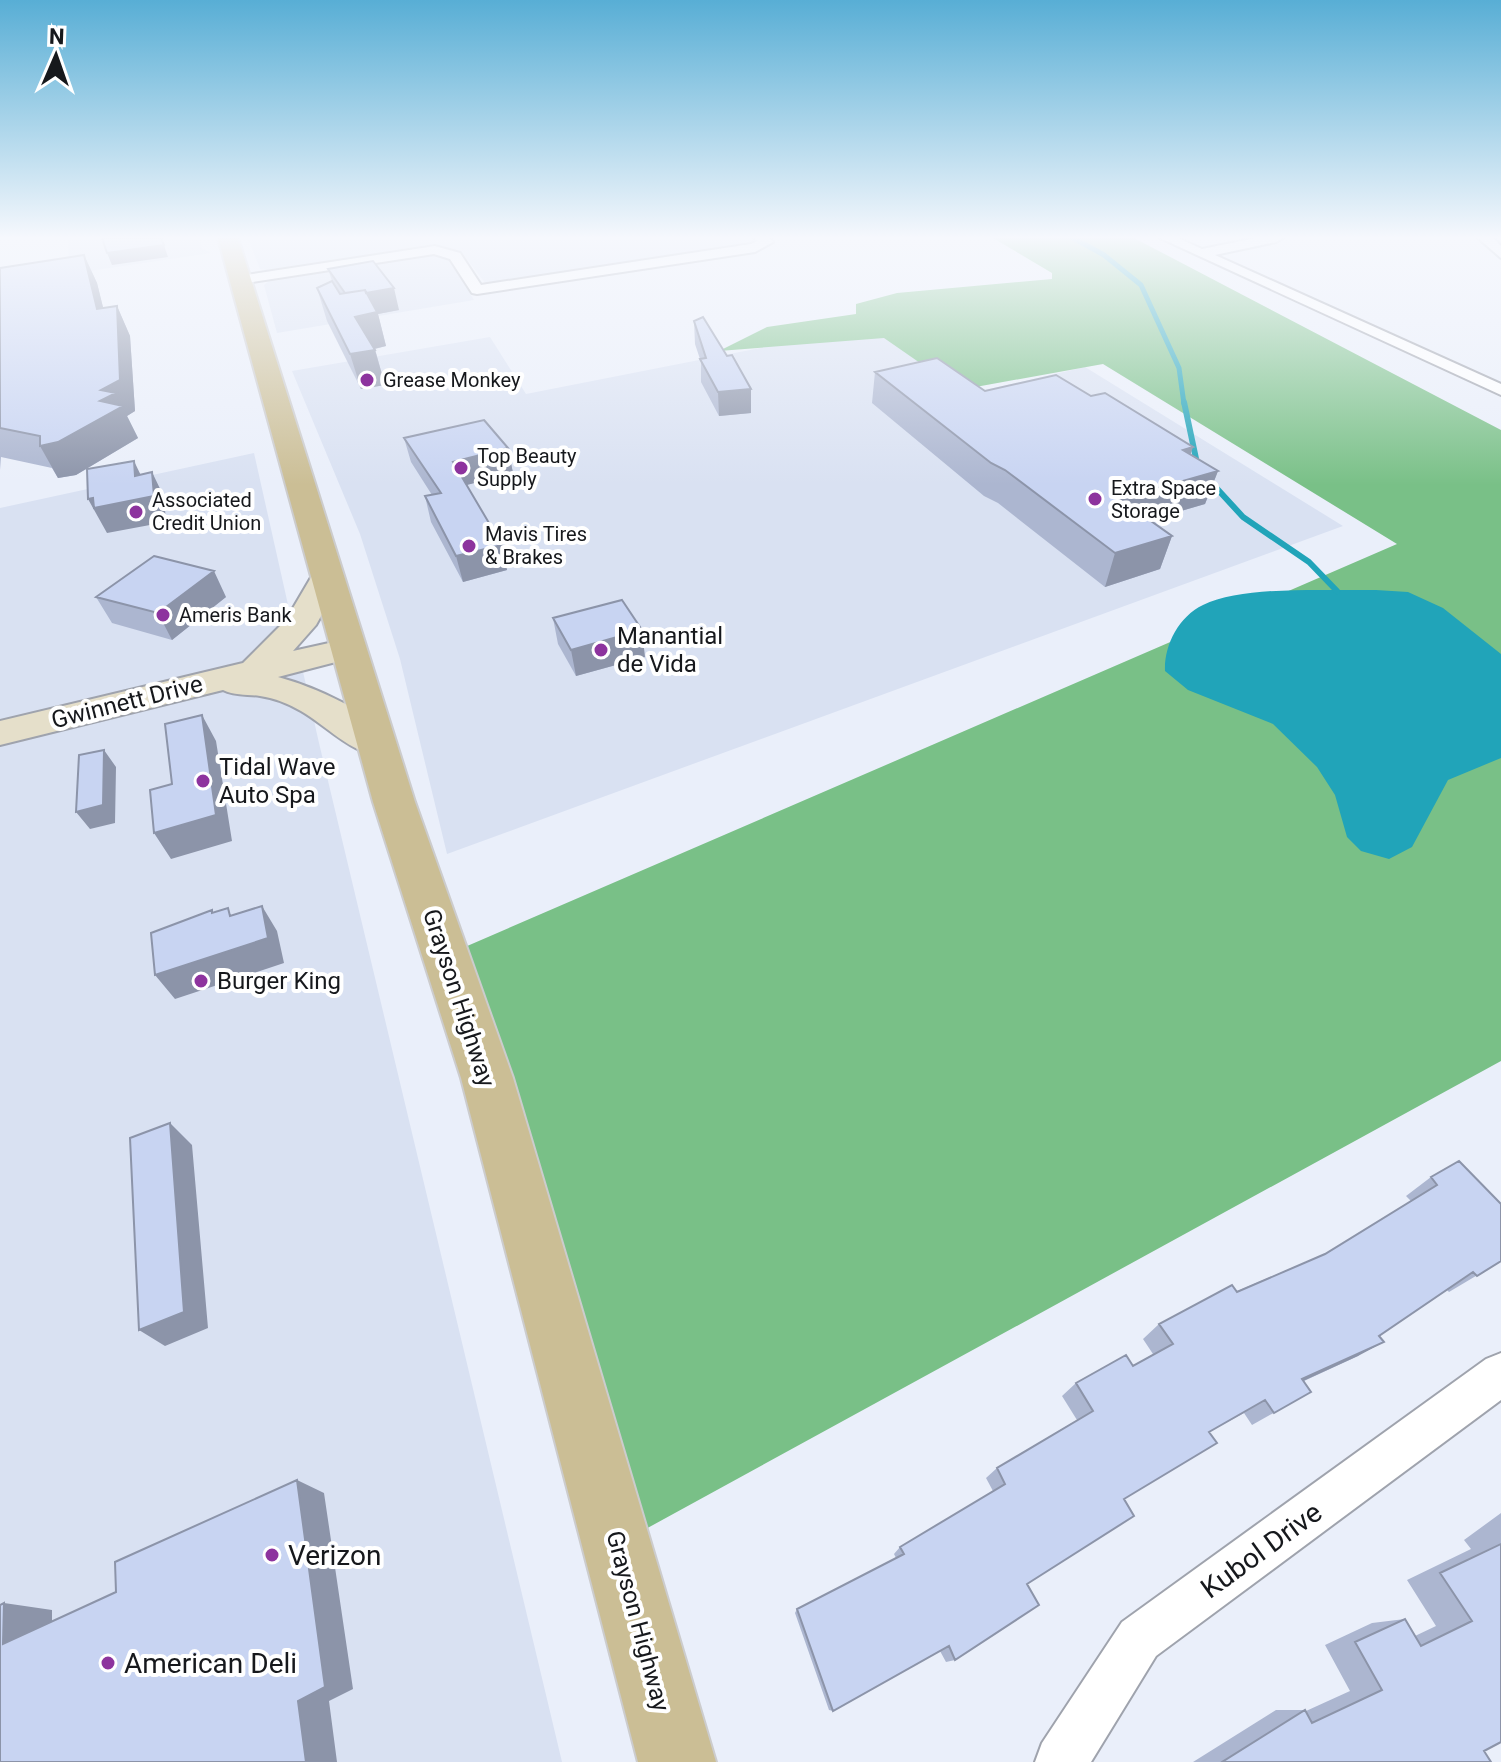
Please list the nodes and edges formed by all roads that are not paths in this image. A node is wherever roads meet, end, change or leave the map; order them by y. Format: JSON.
{"nodes":[{"id":1,"x":252,"y":320,"type":"edge"},
{"id":2,"x":1349,"y":320,"type":"edge"},
{"id":3,"x":1501,"y":390,"type":"edge"},
{"id":4,"x":327,"y":576,"type":"junction"},
{"id":5,"x":347,"y":649,"type":"junction"},
{"id":6,"x":255,"y":670,"type":"junction"},
{"id":7,"x":180,"y":689,"type":"junction"},
{"id":8,"x":0,"y":733,"type":"edge"},
{"id":9,"x":376,"y":744,"type":"junction"},
{"id":10,"x":1501,"y":1374,"type":"edge"},
{"id":11,"x":677,"y":1762,"type":"edge"},
{"id":12,"x":1061,"y":1762,"type":"edge"}],
"edges":[{"from":1,"to":4,"type":"main road","name":"Grayson Highway"},
{"from":2,"to":3,"type":"street"},
{"from":4,"to":5,"type":"main road","name":"Grayson Highway"},
{"from":4,"to":6,"type":"street"},
{"from":5,"to":6,"type":"street","name":"Gwinnett Drive"},
{"from":5,"to":9,"type":"main road","name":"Grayson Highway"},
{"from":6,"to":7,"type":"street","name":"Gwinnett Drive"},
{"from":7,"to":8,"type":"street","name":"Gwinnett Drive"},
{"from":7,"to":9,"type":"street"},
{"from":9,"to":11,"type":"main road","name":"Grayson Highway"},
{"from":10,"to":12,"type":"street","name":"Kubol Drive"}]}
